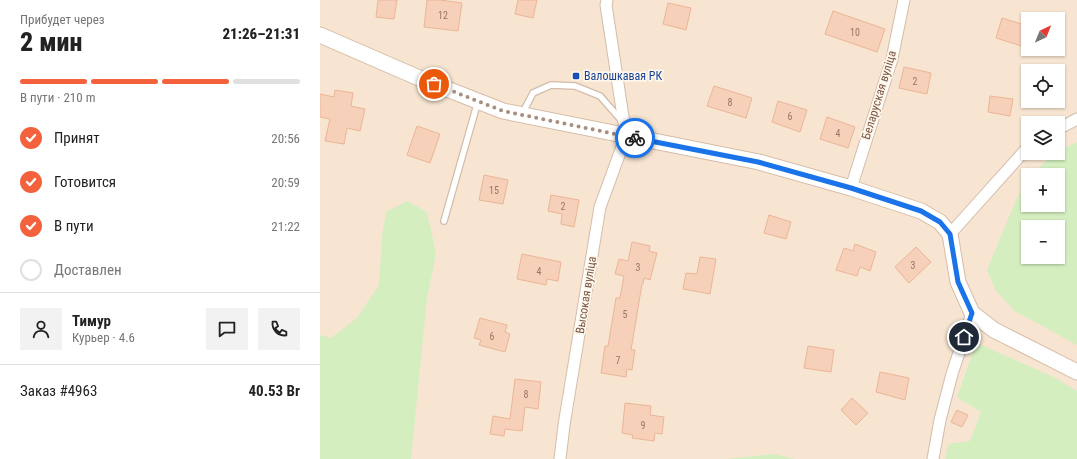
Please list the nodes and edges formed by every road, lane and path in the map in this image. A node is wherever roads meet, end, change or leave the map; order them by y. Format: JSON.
{"nodes":[{"id":1,"x":607,"y":0,"type":"edge"},
{"id":2,"x":904,"y":0,"type":"edge"},
{"id":3,"x":320,"y":35,"type":"edge"},
{"id":4,"x":478,"y":101,"type":"junction"},
{"id":5,"x":521,"y":115,"type":"junction"},
{"id":6,"x":1077,"y":119,"type":"edge"},
{"id":7,"x":1065,"y":125,"type":"edge"},
{"id":8,"x":625,"y":130,"type":"junction"},
{"id":9,"x":1021,"y":156,"type":"edge"},
{"id":10,"x":851,"y":188,"type":"junction"},
{"id":11,"x":444,"y":220,"type":"dead end"},
{"id":12,"x":951,"y":241,"type":"junction"},
{"id":13,"x":972,"y":313,"type":"junction"},
{"id":14,"x":1077,"y":372,"type":"edge"},
{"id":15,"x":560,"y":459,"type":"edge"},
{"id":16,"x":933,"y":459,"type":"edge"}],
"edges":[{"from":1,"to":8,"type":"street"},
{"from":2,"to":10,"type":"street","name":"Беларуская вуліца"},
{"from":3,"to":4,"type":"street"},
{"from":4,"to":5,"type":"street"},
{"from":4,"to":11,"type":"lane"},
{"from":5,"to":8,"type":"street"},
{"from":5,"to":8,"type":"lane"},
{"from":6,"to":7,"type":"street"},
{"from":8,"to":10,"type":"street"},
{"from":8,"to":15,"type":"street","name":"Высокая вуліца"},
{"from":9,"to":12,"type":"street"},
{"from":10,"to":12,"type":"street"},
{"from":12,"to":13,"type":"street"},
{"from":13,"to":14,"type":"street"},
{"from":13,"to":16,"type":"street"}]}
